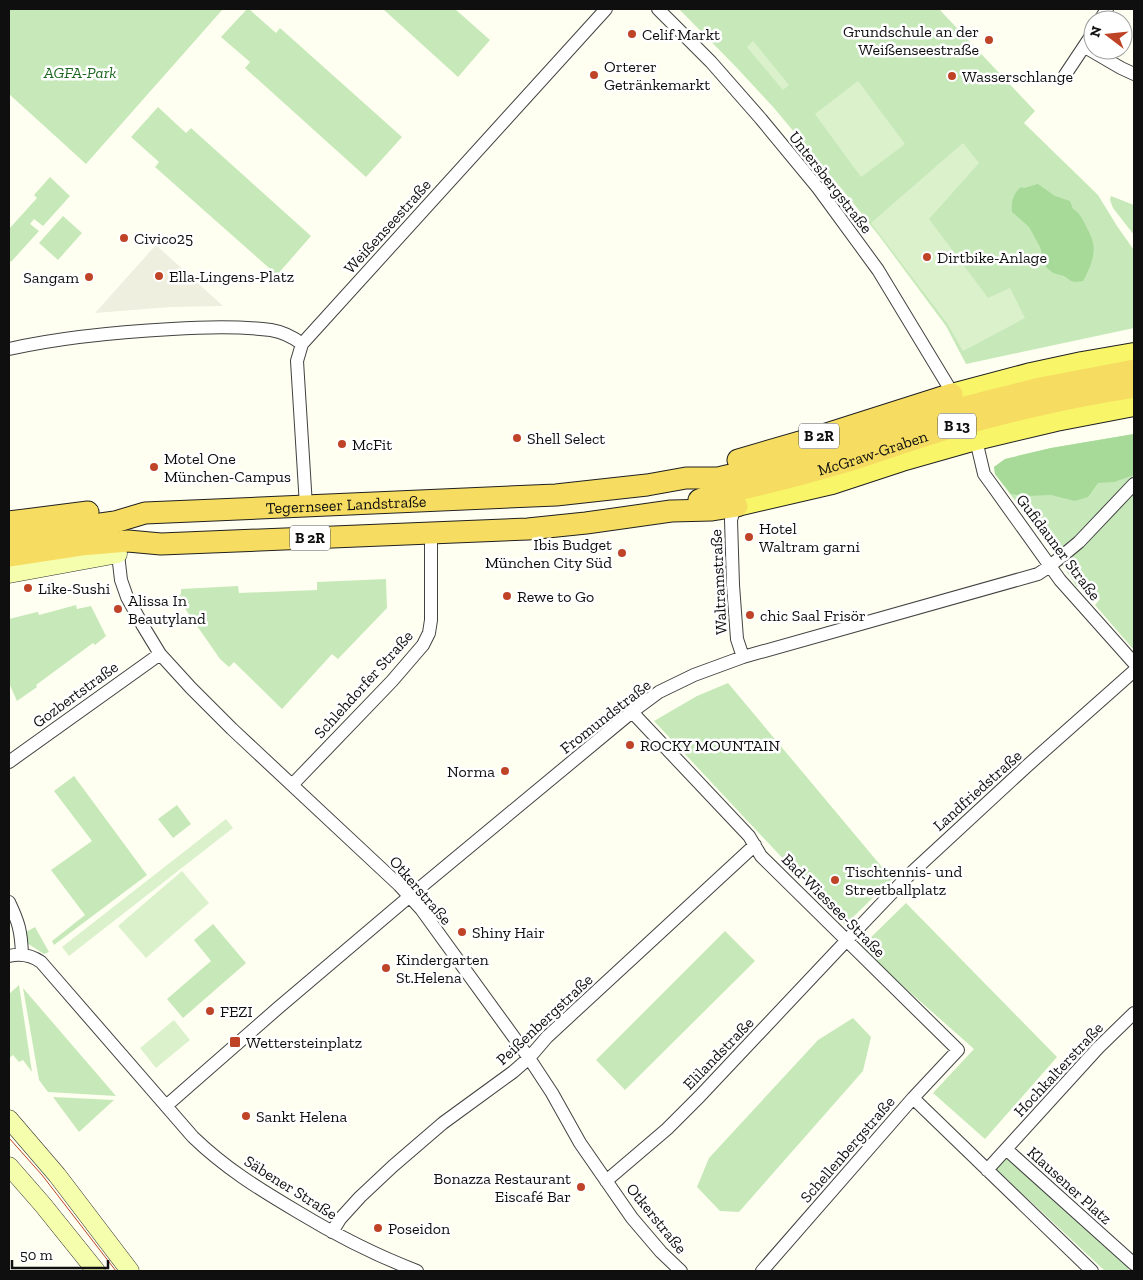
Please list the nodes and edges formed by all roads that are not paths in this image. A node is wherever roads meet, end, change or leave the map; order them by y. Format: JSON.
{"nodes":[{"id":1,"x":606,"y":9,"type":"edge"},
{"id":2,"x":658,"y":9,"type":"edge"},
{"id":3,"x":1083,"y":48,"type":"edge"},
{"id":4,"x":1107,"y":60,"type":"edge"},
{"id":5,"x":1134,"y":74,"type":"edge"},
{"id":6,"x":1065,"y":75,"type":"dead end"},
{"id":7,"x":302,"y":344,"type":"junction"},
{"id":8,"x":9,"y":349,"type":"edge"},
{"id":9,"x":1134,"y":353,"type":"edge"},
{"id":10,"x":1134,"y":370,"type":"edge"},
{"id":11,"x":1134,"y":387,"type":"edge"},
{"id":12,"x":952,"y":394,"type":"junction"},
{"id":13,"x":1134,"y":406,"type":"edge"},
{"id":14,"x":976,"y":440,"type":"junction"},
{"id":15,"x":686,"y":478,"type":"junction"},
{"id":16,"x":1134,"y":484,"type":"edge"},
{"id":17,"x":306,"y":506,"type":"junction"},
{"id":18,"x":737,"y":506,"type":"junction"},
{"id":19,"x":671,"y":511,"type":"junction"},
{"id":20,"x":145,"y":513,"type":"junction"},
{"id":21,"x":9,"y":522,"type":"edge"},
{"id":22,"x":431,"y":533,"type":"junction"},
{"id":23,"x":9,"y":540,"type":"edge"},
{"id":24,"x":161,"y":544,"type":"junction"},
{"id":25,"x":118,"y":554,"type":"junction"},
{"id":26,"x":9,"y":556,"type":"edge"},
{"id":27,"x":1050,"y":566,"type":"junction"},
{"id":28,"x":9,"y":574,"type":"edge"},
{"id":29,"x":160,"y":654,"type":"junction"},
{"id":30,"x":743,"y":657,"type":"junction"},
{"id":31,"x":1134,"y":662,"type":"edge"},
{"id":32,"x":1134,"y":671,"type":"edge"},
{"id":33,"x":632,"y":712,"type":"junction"},
{"id":34,"x":9,"y":762,"type":"edge"},
{"id":35,"x":292,"y":785,"type":"junction"},
{"id":36,"x":755,"y":845,"type":"junction"},
{"id":37,"x":410,"y":896,"type":"junction"},
{"id":38,"x":9,"y":902,"type":"edge"},
{"id":39,"x":846,"y":940,"type":"junction"},
{"id":40,"x":15,"y":955,"type":"edge"},
{"id":41,"x":1134,"y":1013,"type":"edge"},
{"id":42,"x":958,"y":1050,"type":"joint"},
{"id":43,"x":529,"y":1058,"type":"junction"},
{"id":44,"x":913,"y":1098,"type":"junction"},
{"id":45,"x":166,"y":1106,"type":"junction"},
{"id":46,"x":9,"y":1119,"type":"edge"},
{"id":47,"x":1006,"y":1148,"type":"junction"},
{"id":48,"x":9,"y":1166,"type":"edge"},
{"id":49,"x":986,"y":1170,"type":"junction"},
{"id":50,"x":606,"y":1181,"type":"junction"},
{"id":51,"x":332,"y":1232,"type":"junction"},
{"id":52,"x":1134,"y":1264,"type":"edge"},
{"id":53,"x":96,"y":1271,"type":"edge"},
{"id":54,"x":130,"y":1271,"type":"edge"},
{"id":55,"x":417,"y":1271,"type":"edge"},
{"id":56,"x":681,"y":1271,"type":"edge"},
{"id":57,"x":762,"y":1271,"type":"edge"},
{"id":58,"x":1092,"y":1271,"type":"edge"}],
"edges":[{"from":1,"to":7,"type":"street","name":"Weißenseestraße"},
{"from":2,"to":12,"type":"street","name":"Untersbergstraße"},
{"from":3,"to":6,"type":"street"},
{"from":4,"to":5,"type":"street"},
{"from":7,"to":8,"type":"street"},
{"from":7,"to":17,"type":"street"},
{"from":9,"to":12,"type":"main road","number":"B 2R"},
{"from":10,"to":15,"type":"highway","name":"McGraw-Graben"},
{"from":11,"to":19,"type":"highway","name":"McGraw-Graben","number":"B 13"},
{"from":12,"to":15,"type":"highway","number":"B 2R"},
{"from":13,"to":14,"type":"main road","number":"B 2R"},
{"from":14,"to":18,"type":"main road","number":"B 2R"},
{"from":14,"to":27,"type":"street","name":"Gufidauner Straße"},
{"from":15,"to":17,"type":"highway","name":"Tegernseer Landstraße","number":"B 2R"},
{"from":16,"to":27,"type":"street","name":"Fromundstraße"},
{"from":17,"to":20,"type":"highway","name":"Tegernseer Landstraße","number":"B 2R"},
{"from":18,"to":19,"type":"highway","number":"B 2R"},
{"from":18,"to":30,"type":"street","name":"Waltramstraße"},
{"from":19,"to":22,"type":"highway","name":"Tegernseer Landstraße","number":"B 2R"},
{"from":20,"to":21,"type":"highway"},
{"from":20,"to":23,"type":"highway","name":"Tegernseer Landstraße","number":"B 2R"},
{"from":22,"to":24,"type":"highway","name":"Tegernseer Landstraße","number":"B 2R"},
{"from":22,"to":35,"type":"street","name":"Schlehdorfer Straße"},
{"from":24,"to":25,"type":"highway"},
{"from":24,"to":26,"type":"highway","name":"Tegernseer Landstraße","number":"B 2R"},
{"from":25,"to":28,"type":"main road"},
{"from":25,"to":29,"type":"street","name":"Otkerstraße"},
{"from":27,"to":30,"type":"street","name":"Fromundstraße"},
{"from":27,"to":31,"type":"street","name":"Gufidauner Straße"},
{"from":29,"to":34,"type":"street","name":"Gozbertstraße"},
{"from":29,"to":35,"type":"street","name":"Otkerstraße"},
{"from":30,"to":33,"type":"street","name":"Fromundstraße"},
{"from":32,"to":39,"type":"street","name":"Landfriedstraße"},
{"from":33,"to":36,"type":"street","name":"Bad-Wiessee-Straße"},
{"from":33,"to":37,"type":"street","name":"Fromundstraße"},
{"from":35,"to":37,"type":"street","name":"Otkerstraße"},
{"from":36,"to":39,"type":"street","name":"Bad-Wiessee-Straße"},
{"from":36,"to":43,"type":"street","name":"Peißenbergstraße"},
{"from":37,"to":43,"type":"street","name":"Otkerstraße"},
{"from":37,"to":45,"type":"street","name":"Fromundstraße"},
{"from":38,"to":40,"type":"street"},
{"from":39,"to":42,"type":"street","name":"Bad-Wiessee-Straße"},
{"from":39,"to":50,"type":"street","name":"Elilandstraße"},
{"from":40,"to":45,"type":"street"},
{"from":41,"to":47,"type":"street","name":"Hochkalterstraße"},
{"from":42,"to":44,"type":"street","name":"Schellenbergstraße"},
{"from":43,"to":50,"type":"street","name":"Otkerstraße"},
{"from":43,"to":51,"type":"street","name":"Peißenbergstraße"},
{"from":44,"to":49,"type":"street"},
{"from":44,"to":57,"type":"street","name":"Schellenbergstraße"},
{"from":45,"to":51,"type":"street","name":"Säbener Straße"},
{"from":46,"to":54,"type":"main road"},
{"from":47,"to":49,"type":"street","name":"Klausener Platz"},
{"from":47,"to":52,"type":"street","name":"Klausener Platz"},
{"from":48,"to":53,"type":"main road"},
{"from":49,"to":58,"type":"street"},
{"from":50,"to":56,"type":"street","name":"Otkerstraße"},
{"from":51,"to":55,"type":"street","name":"Säbener Straße"}]}
